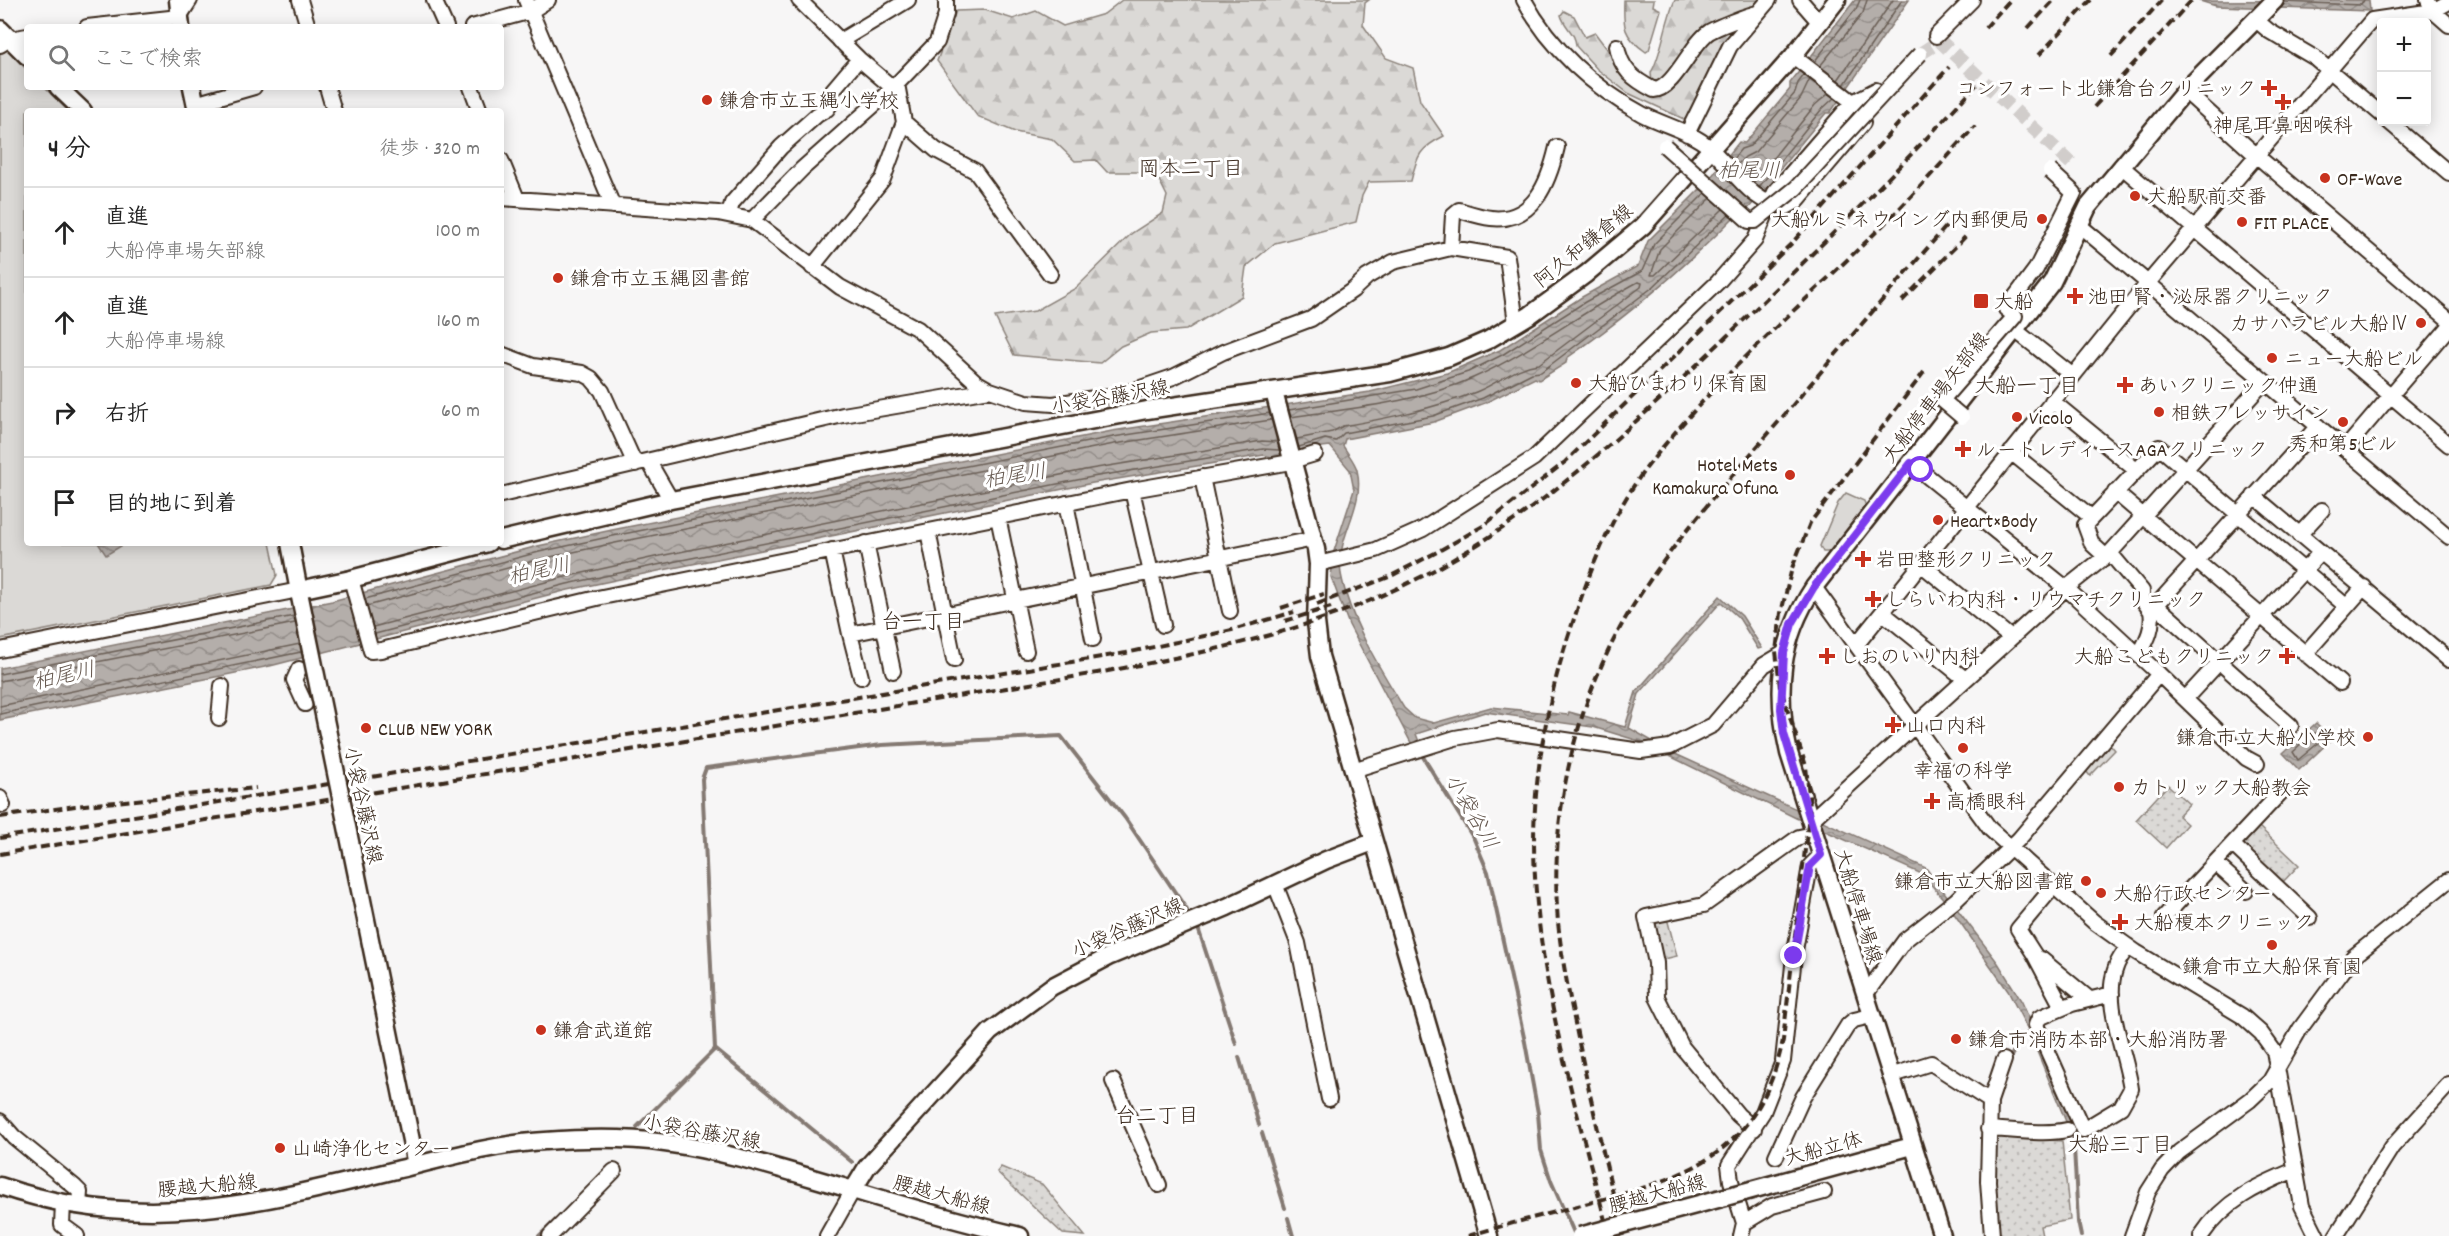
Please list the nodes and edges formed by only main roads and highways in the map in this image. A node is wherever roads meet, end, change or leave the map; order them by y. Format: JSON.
{"nodes":[{"id":1,"x":1837,"y":0,"type":"edge"},
{"id":2,"x":2266,"y":10,"type":"edge"},
{"id":3,"x":9,"y":37,"type":"edge"},
{"id":4,"x":24,"y":53,"type":"edge"},
{"id":5,"x":61,"y":90,"type":"edge"},
{"id":6,"x":80,"y":108,"type":"edge"},
{"id":7,"x":1274,"y":392,"type":"junction"},
{"id":8,"x":504,"y":539,"type":"edge"},
{"id":9,"x":291,"y":546,"type":"edge"},
{"id":10,"x":478,"y":546,"type":"edge"},
{"id":11,"x":1814,"y":587,"type":"joint"},
{"id":12,"x":300,"y":594,"type":"junction"},
{"id":13,"x":1373,"y":842,"type":"junction"},
{"id":14,"x":1912,"y":1146,"type":"junction"},
{"id":15,"x":416,"y":1165,"type":"junction"},
{"id":16,"x":0,"y":1186,"type":"edge"},
{"id":17,"x":853,"y":1191,"type":"junction"},
{"id":18,"x":1744,"y":1192,"type":"joint"},
{"id":19,"x":1020,"y":1236,"type":"edge"},
{"id":20,"x":1489,"y":1236,"type":"edge"},
{"id":21,"x":1580,"y":1236,"type":"edge"},
{"id":22,"x":1942,"y":1236,"type":"edge"}],
"edges":[{"from":1,"to":7,"type":"main road","name":"阿久和鎌倉線"},
{"from":2,"to":11,"type":"main road","name":"大船停車場矢部線"},
{"from":3,"to":4,"type":"main road"},
{"from":5,"to":6,"type":"main road"},
{"from":7,"to":8,"type":"main road","name":"小袋谷藤沢線"},
{"from":7,"to":13,"type":"main road"},
{"from":9,"to":12,"type":"main road","name":"小袋谷藤沢線"},
{"from":10,"to":12,"type":"main road"},
{"from":11,"to":14,"type":"main road","name":"大船停車場線"},
{"from":12,"to":15,"type":"main road","name":"小袋谷藤沢線","bridge":true},
{"from":13,"to":17,"type":"main road","name":"小袋谷藤沢線"},
{"from":13,"to":20,"type":"main road"},
{"from":14,"to":18,"type":"main road","name":"大船立体"},
{"from":14,"to":22,"type":"main road","name":"大船停車場線"},
{"from":15,"to":16,"type":"main road","name":"腰越大船線"},
{"from":15,"to":17,"type":"main road","name":"小袋谷藤沢線"},
{"from":17,"to":19,"type":"main road","name":"腰越大船線"},
{"from":18,"to":21,"type":"main road","name":"腰越大船線","bridge":true}]}
